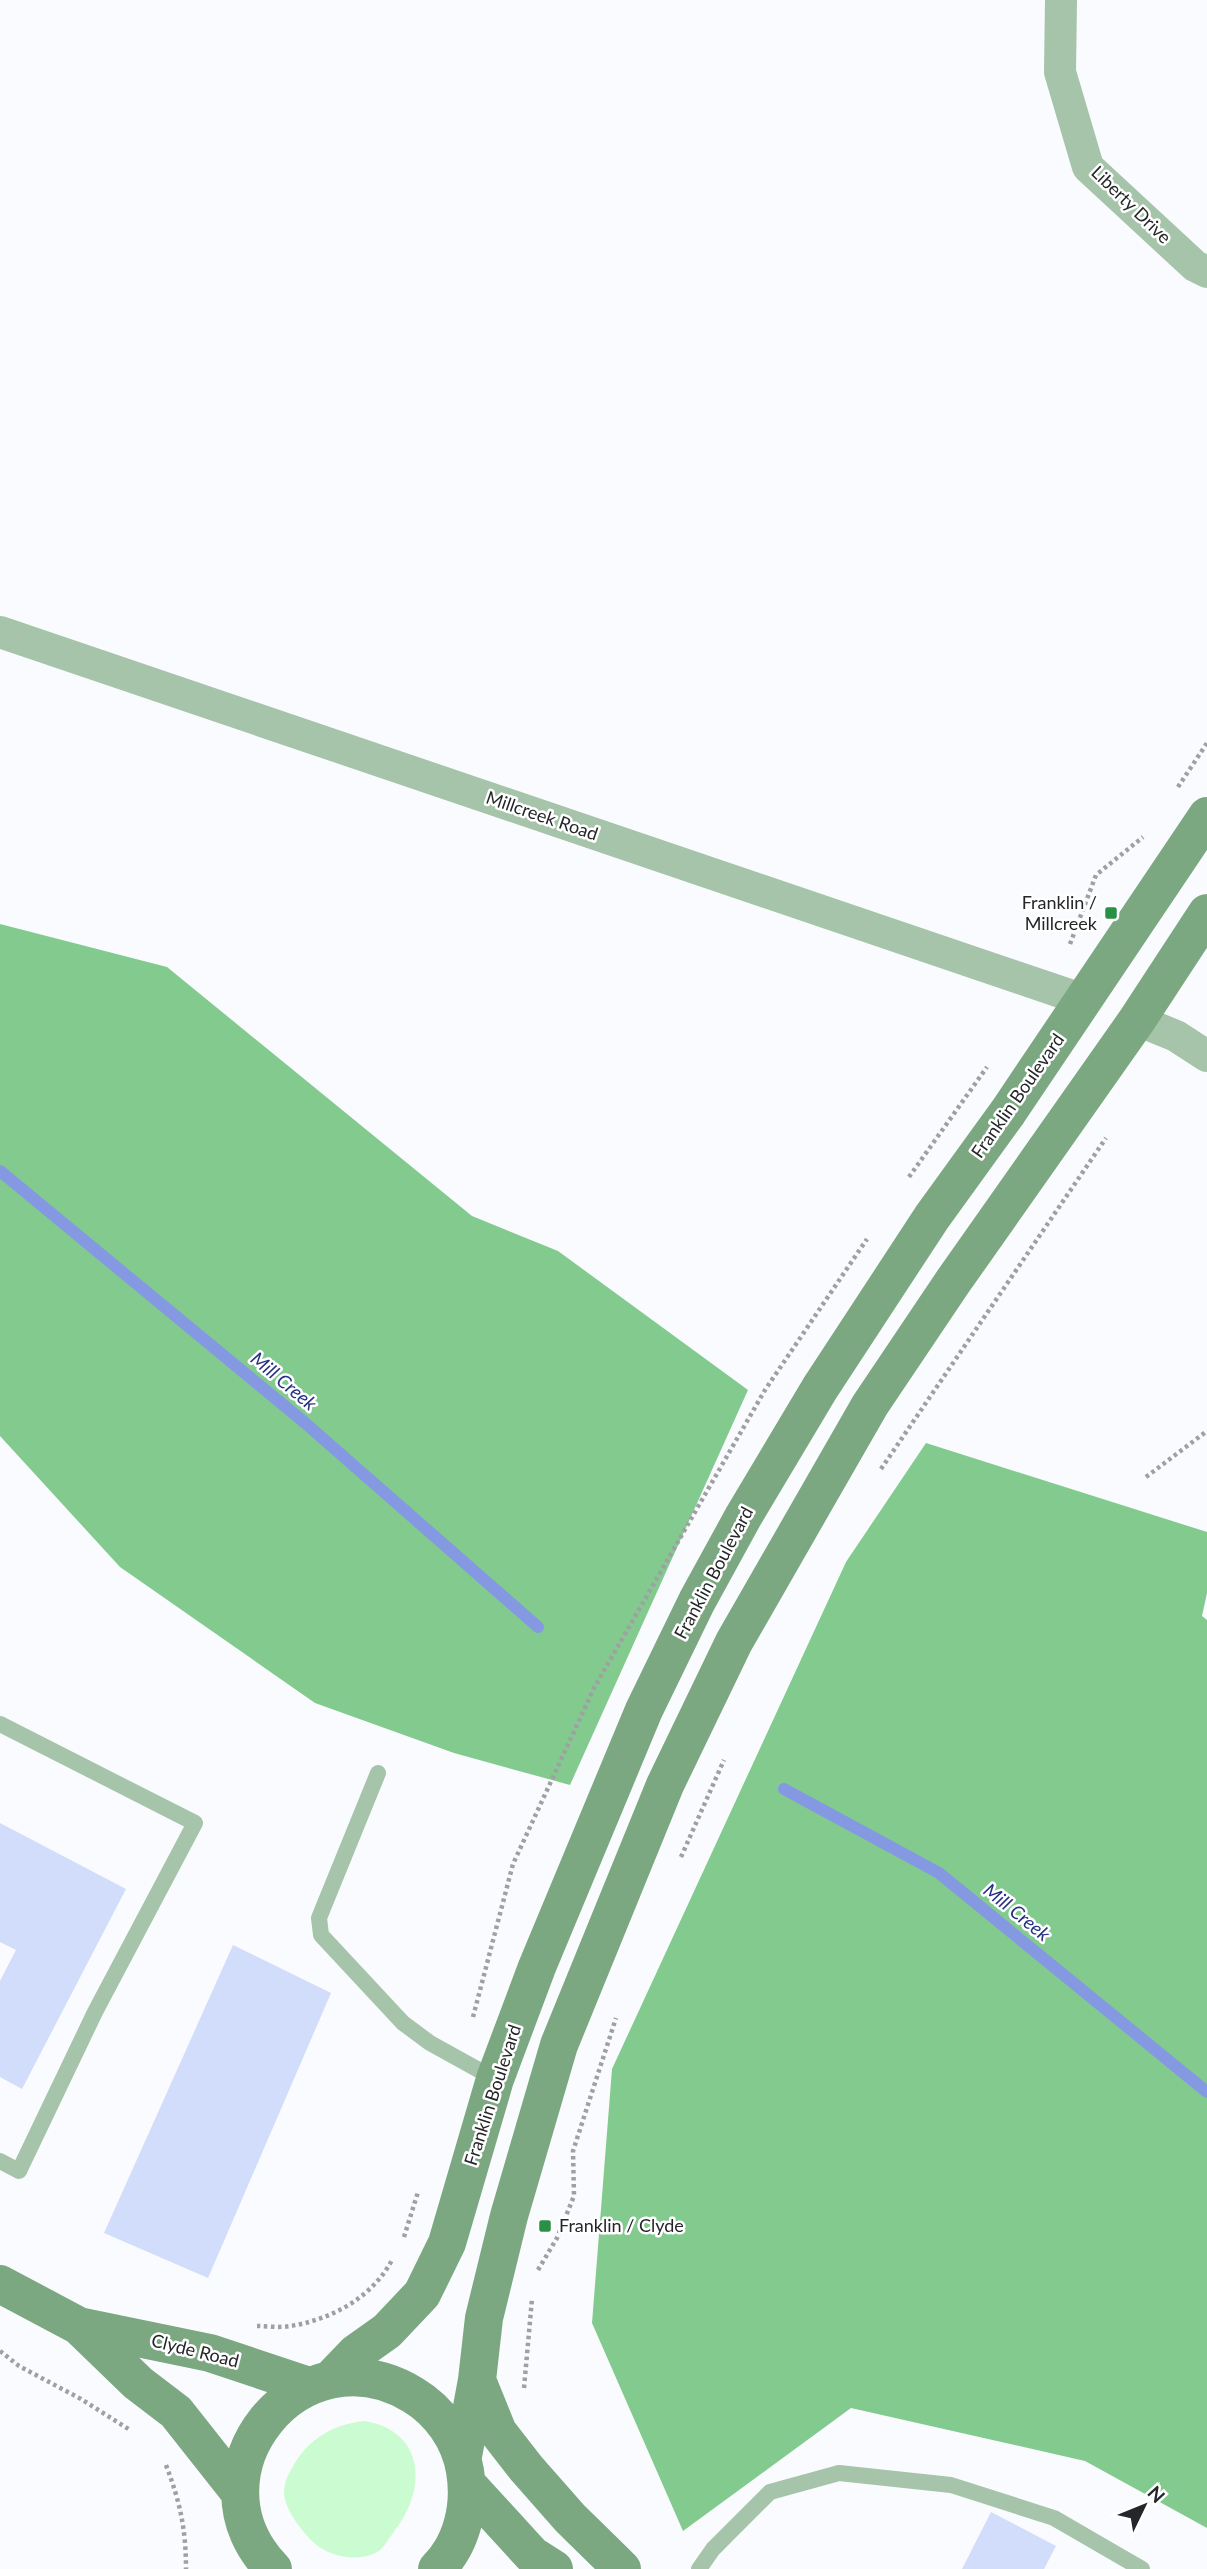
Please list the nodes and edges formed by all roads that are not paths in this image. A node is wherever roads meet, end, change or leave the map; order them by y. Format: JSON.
{"nodes":[{"id":1,"x":1061,"y":0,"type":"edge"},
{"id":2,"x":1207,"y":272,"type":"edge"},
{"id":3,"x":0,"y":632,"type":"edge"},
{"id":4,"x":1207,"y":816,"type":"edge"},
{"id":5,"x":1207,"y":913,"type":"edge"},
{"id":6,"x":1084,"y":1000,"type":"junction"},
{"id":7,"x":1137,"y":1020,"type":"junction"},
{"id":8,"x":1207,"y":1056,"type":"edge"},
{"id":9,"x":0,"y":1724,"type":"edge"},
{"id":10,"x":378,"y":1773,"type":"dead end"},
{"id":11,"x":495,"y":2078,"type":"junction"},
{"id":12,"x":0,"y":2161,"type":"edge"},
{"id":13,"x":0,"y":2284,"type":"edge"},
{"id":14,"x":79,"y":2326,"type":"junction"},
{"id":15,"x":477,"y":2380,"type":"junction"},
{"id":16,"x":320,"y":2382,"type":"junction"},
{"id":17,"x":465,"y":2470,"type":"junction"},
{"id":18,"x":243,"y":2511,"type":"junction"},
{"id":19,"x":241,"y":2569,"type":"edge"},
{"id":20,"x":273,"y":2569,"type":"edge"},
{"id":21,"x":437,"y":2569,"type":"edge"},
{"id":22,"x":554,"y":2569,"type":"edge"},
{"id":23,"x":622,"y":2569,"type":"edge"},
{"id":24,"x":699,"y":2569,"type":"edge"},
{"id":25,"x":1142,"y":2569,"type":"edge"}],
"edges":[{"from":1,"to":2,"type":"street","name":"Liberty Drive"},
{"from":3,"to":6,"type":"street","name":"Millcreek Road"},
{"from":4,"to":6,"type":"main road","name":"Franklin Boulevard"},
{"from":5,"to":7,"type":"main road"},
{"from":6,"to":11,"type":"main road","name":"Franklin Boulevard"},
{"from":7,"to":8,"type":"street"},
{"from":7,"to":15,"type":"main road"},
{"from":9,"to":12,"type":"lane"},
{"from":10,"to":11,"type":"lane"},
{"from":11,"to":16,"type":"main road","name":"Franklin Boulevard"},
{"from":13,"to":14,"type":"main road","name":"Clyde Road"},
{"from":14,"to":16,"type":"main road","name":"Clyde Road"},
{"from":14,"to":18,"type":"main road","name":"Clyde Road"},
{"from":15,"to":17,"type":"main road"},
{"from":15,"to":23,"type":"main road"},
{"from":16,"to":17,"type":"main road"},
{"from":16,"to":18,"type":"main road","name":"Franklin Boulevard"},
{"from":17,"to":21,"type":"main road"},
{"from":17,"to":22,"type":"main road"},
{"from":18,"to":19,"type":"main road"},
{"from":18,"to":20,"type":"main road","name":"Clyde Road"},
{"from":24,"to":25,"type":"lane"}]}
